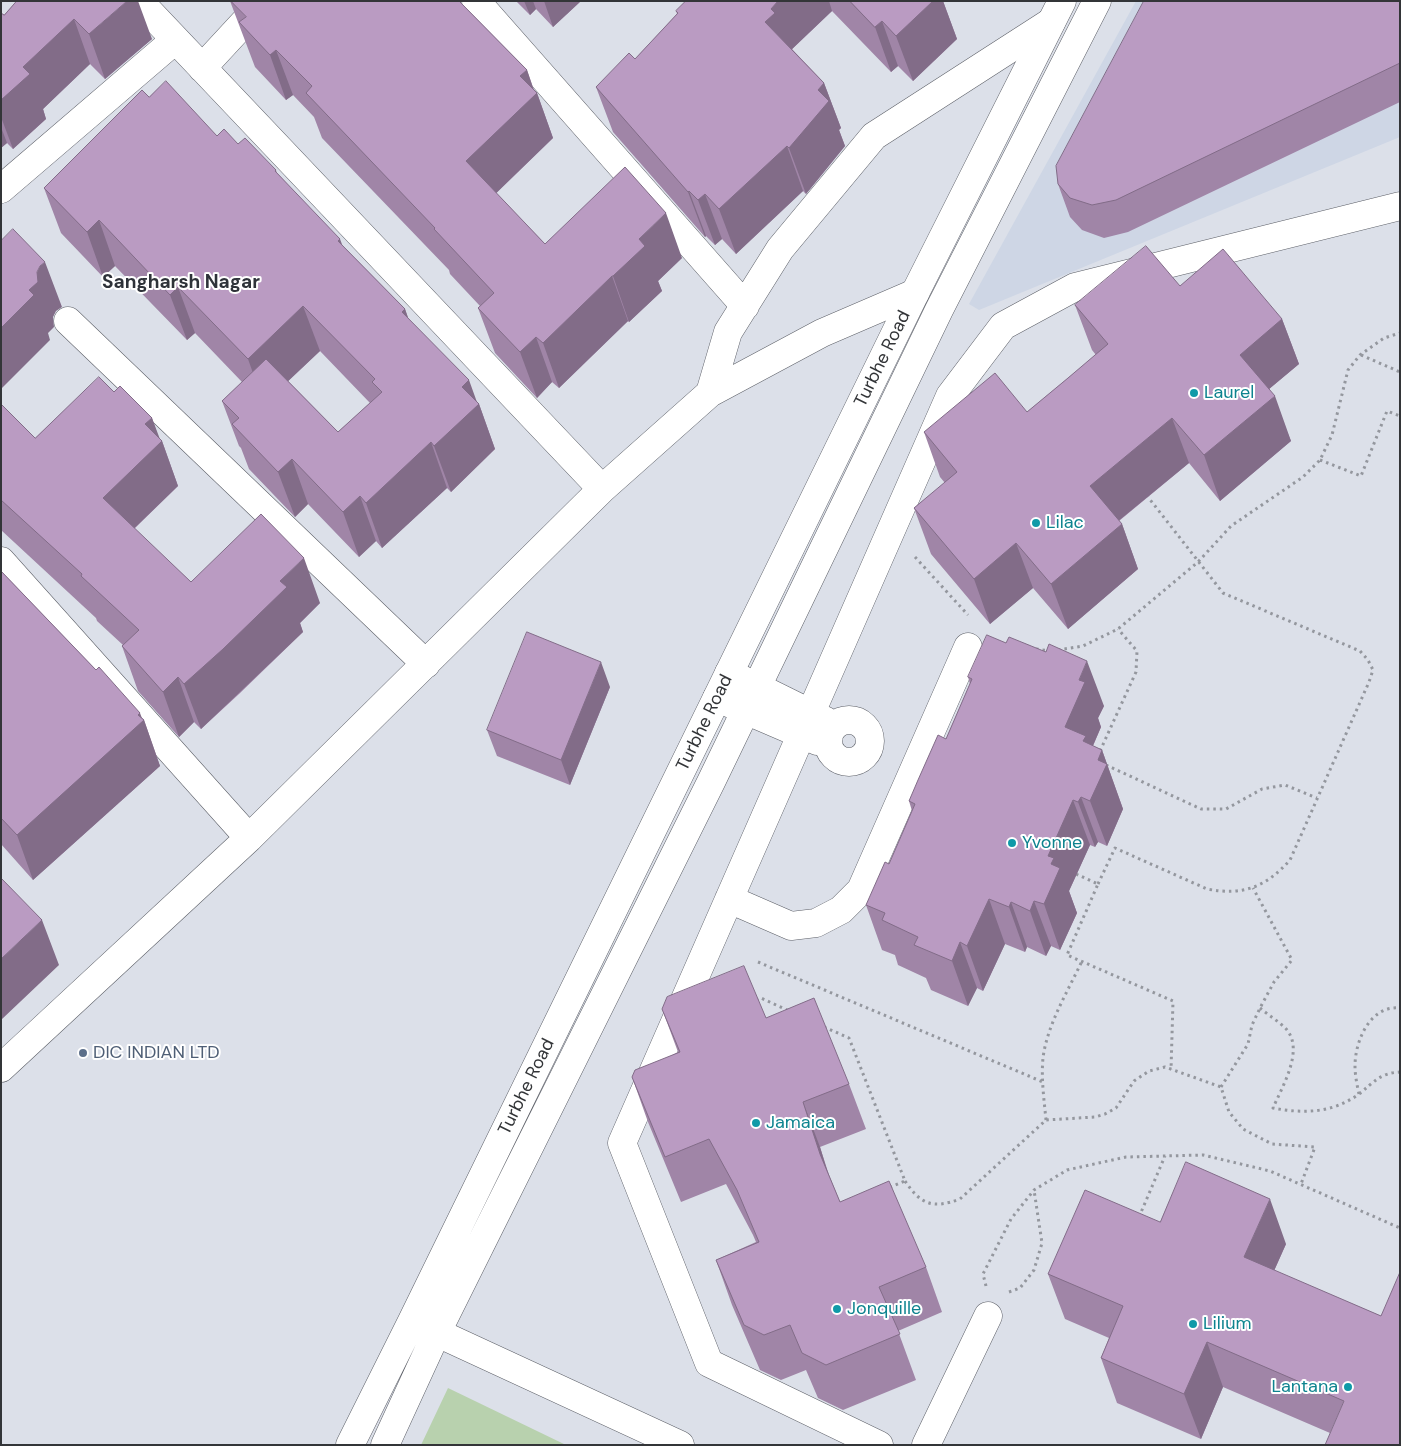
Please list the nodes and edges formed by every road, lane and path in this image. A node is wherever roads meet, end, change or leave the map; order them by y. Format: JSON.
{"nodes":[{"id":1,"x":138,"y":1,"type":"edge"},
{"id":2,"x":264,"y":1,"type":"edge"},
{"id":3,"x":476,"y":1,"type":"edge"},
{"id":4,"x":1097,"y":1,"type":"edge"},
{"id":5,"x":1056,"y":11,"type":"edge"},
{"id":6,"x":175,"y":40,"type":"junction"},
{"id":7,"x":202,"y":68,"type":"junction"},
{"id":8,"x":1,"y":189,"type":"edge"},
{"id":9,"x":1400,"y":206,"type":"edge"},
{"id":10,"x":915,"y":292,"type":"junction"},
{"id":11,"x":745,"y":306,"type":"junction"},
{"id":12,"x":68,"y":321,"type":"dead end"},
{"id":13,"x":1400,"y":333,"type":"edge"},
{"id":14,"x":1360,"y":355,"type":"junction"},
{"id":15,"x":1400,"y":372,"type":"edge"},
{"id":16,"x":710,"y":393,"type":"junction"},
{"id":17,"x":1400,"y":416,"type":"edge"},
{"id":18,"x":1320,"y":460,"type":"junction"},
{"id":19,"x":602,"y":489,"type":"junction"},
{"id":20,"x":1148,"y":497,"type":"dead end"},
{"id":21,"x":891,"y":530,"type":"junction"},
{"id":22,"x":1,"y":561,"type":"edge"},
{"id":23,"x":1198,"y":562,"type":"junction"},
{"id":24,"x":971,"y":619,"type":"edge"},
{"id":25,"x":1118,"y":628,"type":"junction"},
{"id":26,"x":968,"y":647,"type":"dead end"},
{"id":27,"x":1033,"y":648,"type":"edge"},
{"id":28,"x":426,"y":664,"type":"junction"},
{"id":29,"x":729,"y":673,"type":"junction"},
{"id":30,"x":718,"y":698,"type":"junction"},
{"id":31,"x":751,"y":699,"type":"junction"},
{"id":32,"x":819,"y":729,"type":"junction"},
{"id":33,"x":1100,"y":751,"type":"edge"},
{"id":34,"x":1104,"y":764,"type":"edge"},
{"id":35,"x":1317,"y":798,"type":"junction"},
{"id":36,"x":249,"y":838,"type":"junction"},
{"id":37,"x":1076,"y":874,"type":"dead end"},
{"id":38,"x":1098,"y":884,"type":"junction"},
{"id":39,"x":1253,"y":888,"type":"junction"},
{"id":40,"x":730,"y":899,"type":"junction"},
{"id":41,"x":1082,"y":961,"type":"junction"},
{"id":42,"x":758,"y":962,"type":"dead end"},
{"id":43,"x":752,"y":1002,"type":"edge"},
{"id":44,"x":1260,"y":1008,"type":"junction"},
{"id":45,"x":1400,"y":1008,"type":"edge"},
{"id":46,"x":796,"y":1014,"type":"edge"},
{"id":47,"x":822,"y":1026,"type":"edge"},
{"id":48,"x":1,"y":1068,"type":"edge"},
{"id":49,"x":1172,"y":1070,"type":"junction"},
{"id":50,"x":1400,"y":1072,"type":"edge"},
{"id":51,"x":1043,"y":1082,"type":"junction"},
{"id":52,"x":1221,"y":1087,"type":"junction"},
{"id":53,"x":1359,"y":1094,"type":"junction"},
{"id":54,"x":1046,"y":1120,"type":"junction"},
{"id":55,"x":1165,"y":1156,"type":"junction"},
{"id":56,"x":904,"y":1181,"type":"junction"},
{"id":57,"x":1302,"y":1184,"type":"junction"},
{"id":58,"x":886,"y":1188,"type":"edge"},
{"id":59,"x":1034,"y":1190,"type":"junction"},
{"id":60,"x":1139,"y":1219,"type":"edge"},
{"id":61,"x":1400,"y":1228,"type":"edge"},
{"id":62,"x":994,"y":1290,"type":"dead end"},
{"id":63,"x":1003,"y":1294,"type":"dead end"},
{"id":64,"x":988,"y":1316,"type":"dead end"},
{"id":65,"x":412,"y":1321,"type":"junction"},
{"id":66,"x":438,"y":1332,"type":"junction"},
{"id":67,"x":350,"y":1445,"type":"edge"},
{"id":68,"x":385,"y":1445,"type":"edge"},
{"id":69,"x":680,"y":1445,"type":"edge"},
{"id":70,"x":879,"y":1445,"type":"edge"},
{"id":71,"x":926,"y":1445,"type":"edge"}],
"edges":[{"from":1,"to":6,"type":"street"},
{"from":2,"to":7,"type":"street"},
{"from":3,"to":11,"type":"street"},
{"from":4,"to":31,"type":"street"},
{"from":5,"to":10,"type":"street","name":"Turbhe Road"},
{"from":5,"to":11,"type":"street"},
{"from":6,"to":7,"type":"street"},
{"from":6,"to":8,"type":"street"},
{"from":7,"to":19,"type":"street"},
{"from":9,"to":21,"type":"street"},
{"from":10,"to":16,"type":"street"},
{"from":10,"to":29,"type":"street","name":"Turbhe Road"},
{"from":11,"to":16,"type":"street"},
{"from":12,"to":28,"type":"street"},
{"from":13,"to":14,"type":"path"},
{"from":14,"to":15,"type":"path"},
{"from":14,"to":18,"type":"path"},
{"from":16,"to":19,"type":"street"},
{"from":17,"to":18,"type":"path"},
{"from":18,"to":23,"type":"path"},
{"from":19,"to":28,"type":"street"},
{"from":20,"to":23,"type":"path"},
{"from":21,"to":24,"type":"path"},
{"from":21,"to":32,"type":"street"},
{"from":22,"to":36,"type":"street"},
{"from":23,"to":25,"type":"path"},
{"from":23,"to":35,"type":"path"},
{"from":25,"to":27,"type":"path"},
{"from":25,"to":33,"type":"path"},
{"from":26,"to":40,"type":"street"},
{"from":28,"to":36,"type":"street"},
{"from":29,"to":30,"type":"street","name":"Turbhe Road"},
{"from":29,"to":31,"type":"street"},
{"from":30,"to":31,"type":"street"},
{"from":30,"to":65,"type":"street","name":"Turbhe Road"},
{"from":31,"to":32,"type":"street"},
{"from":31,"to":66,"type":"street"},
{"from":32,"to":40,"type":"street"},
{"from":34,"to":35,"type":"path"},
{"from":35,"to":39,"type":"path"},
{"from":36,"to":48,"type":"street"},
{"from":37,"to":38,"type":"path"},
{"from":38,"to":39,"type":"path"},
{"from":38,"to":41,"type":"path"},
{"from":39,"to":44,"type":"path"},
{"from":40,"to":70,"type":"street"},
{"from":41,"to":49,"type":"path"},
{"from":41,"to":51,"type":"path"},
{"from":42,"to":51,"type":"path"},
{"from":43,"to":46,"type":"path"},
{"from":44,"to":52,"type":"path"},
{"from":44,"to":53,"type":"path"},
{"from":45,"to":53,"type":"path"},
{"from":47,"to":56,"type":"path"},
{"from":49,"to":52,"type":"path"},
{"from":49,"to":54,"type":"path"},
{"from":50,"to":53,"type":"path"},
{"from":51,"to":54,"type":"path"},
{"from":52,"to":57,"type":"path"},
{"from":54,"to":56,"type":"path"},
{"from":55,"to":57,"type":"path"},
{"from":55,"to":59,"type":"path"},
{"from":55,"to":60,"type":"path"},
{"from":56,"to":58,"type":"path"},
{"from":57,"to":61,"type":"path"},
{"from":59,"to":62,"type":"path"},
{"from":59,"to":63,"type":"path"},
{"from":64,"to":71,"type":"street"},
{"from":65,"to":66,"type":"street"},
{"from":65,"to":67,"type":"street","name":"Turbhe Road"},
{"from":66,"to":68,"type":"street"},
{"from":66,"to":69,"type":"street"}]}
